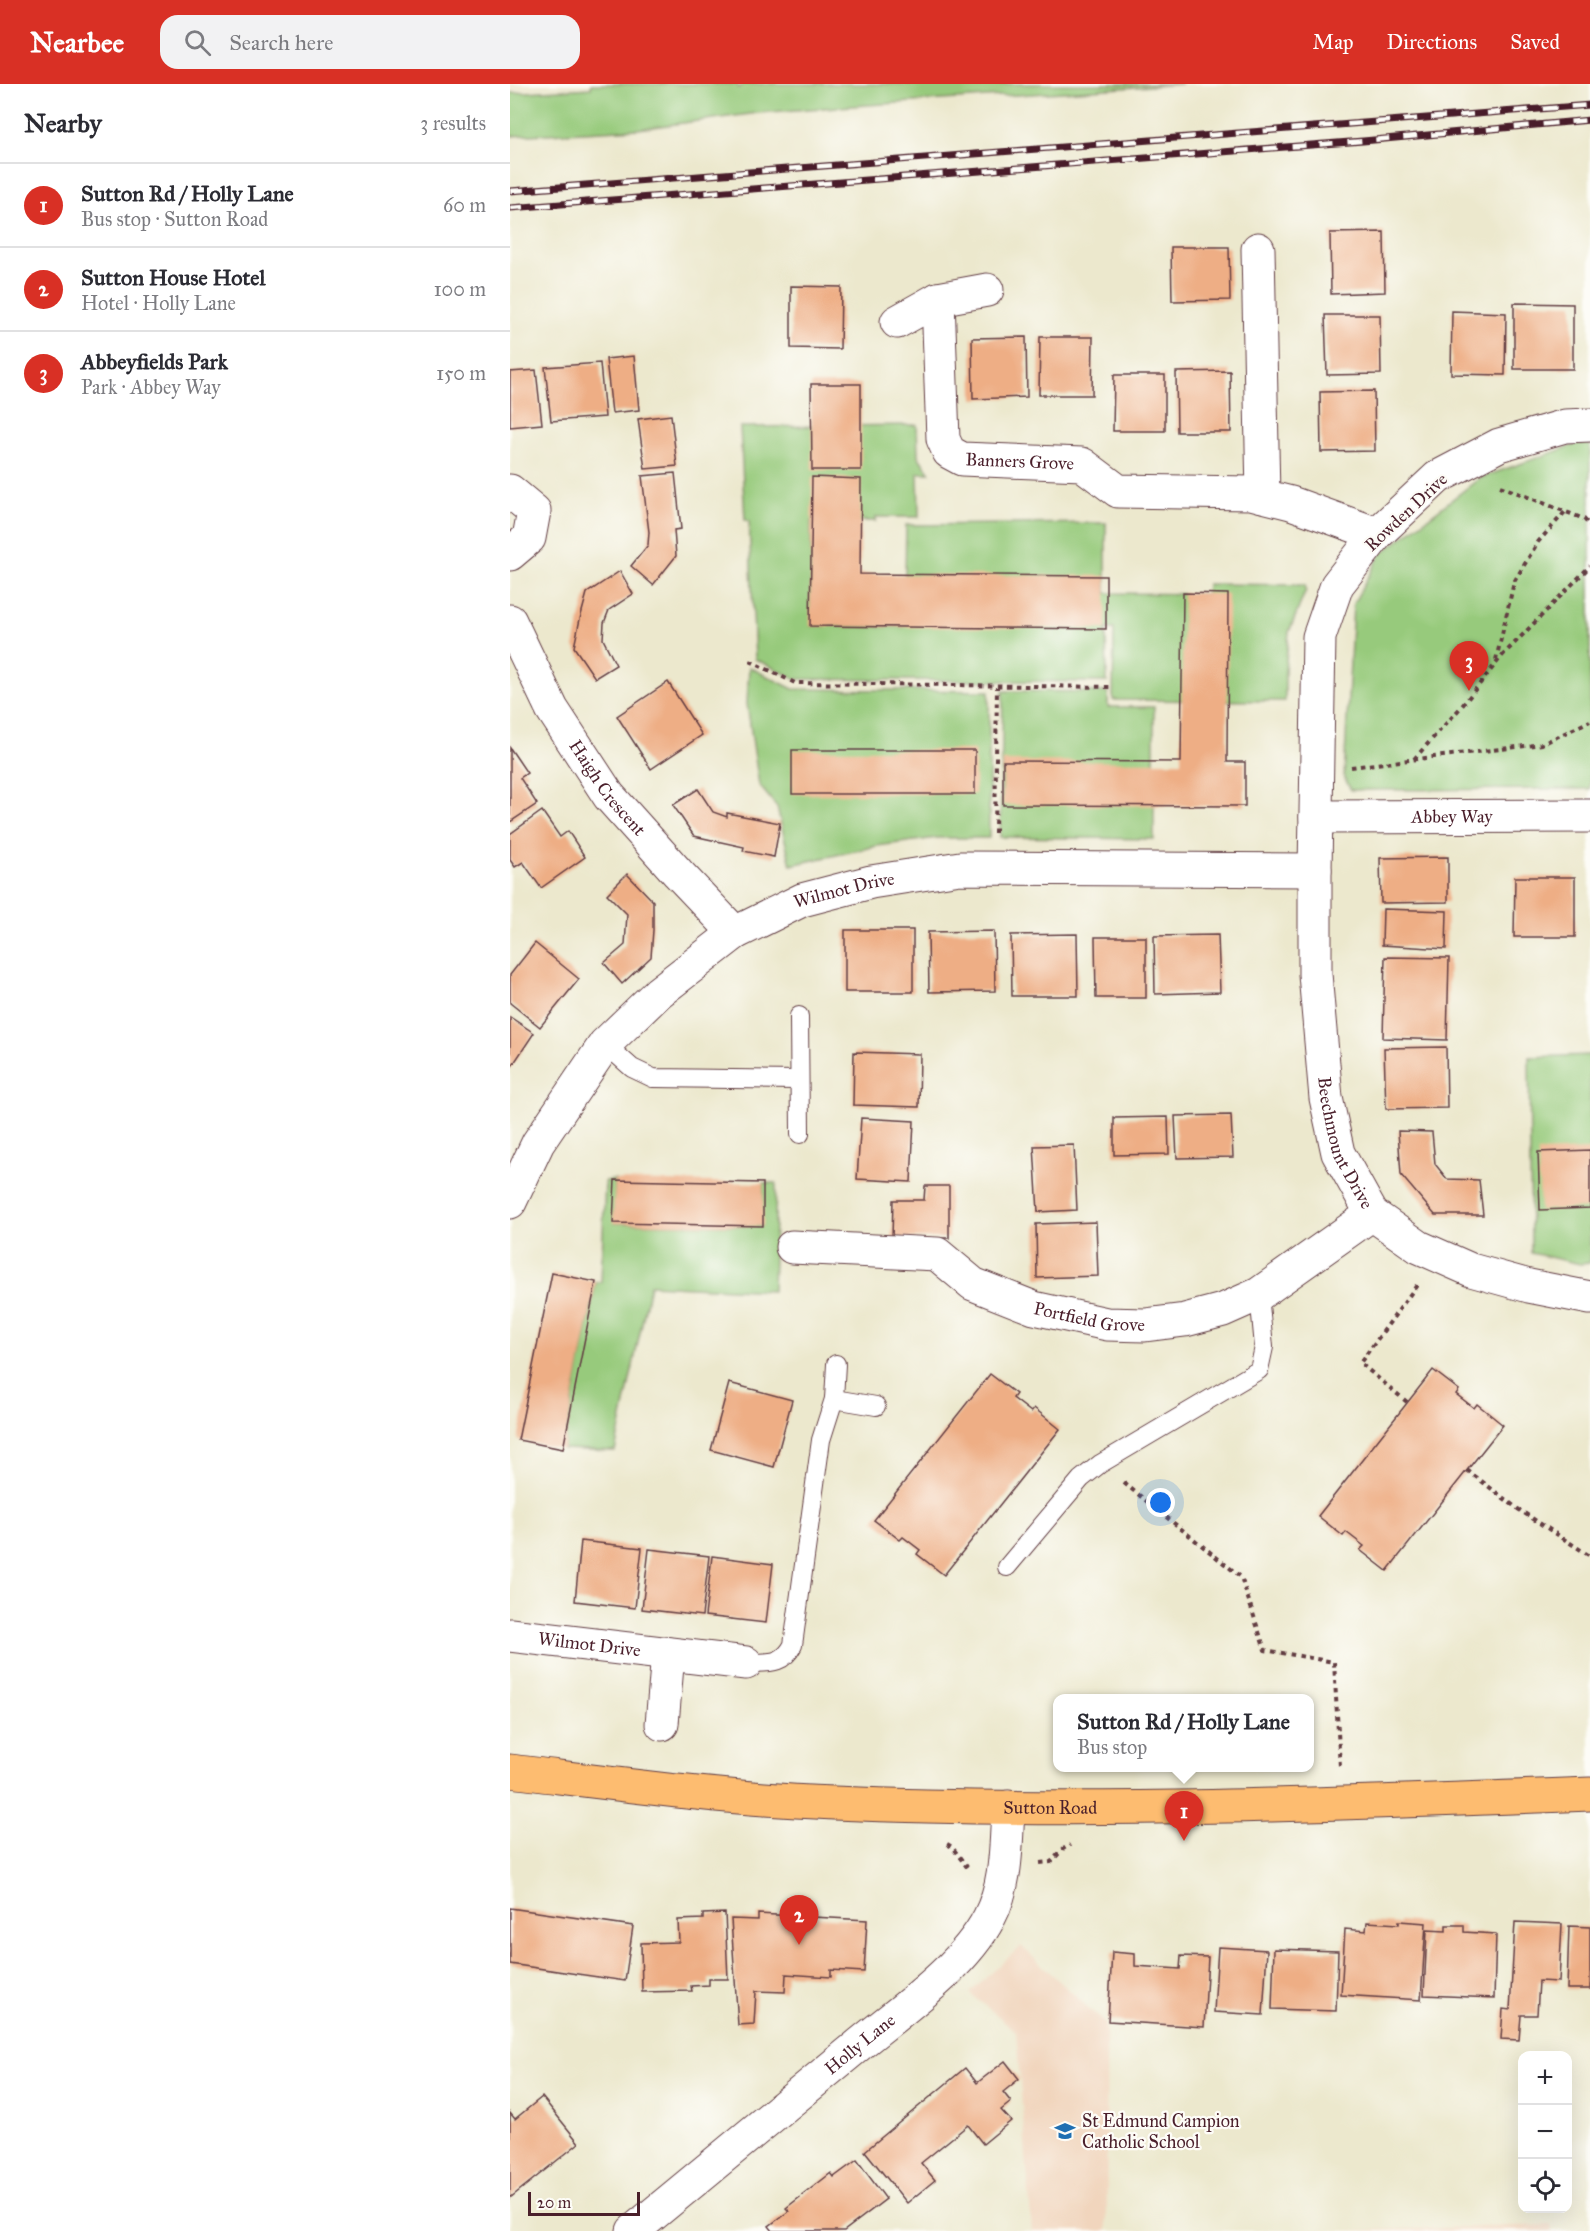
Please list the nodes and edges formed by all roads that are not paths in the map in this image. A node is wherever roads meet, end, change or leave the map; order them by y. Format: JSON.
{"nodes":[{"id":1,"x":1258,"y":249,"type":"dead end"},
{"id":2,"x":987,"y":290,"type":"dead end"},
{"id":3,"x":938,"y":299,"type":"junction"},
{"id":4,"x":897,"y":322,"type":"dead end"},
{"id":5,"x":1590,"y":425,"type":"edge"},
{"id":6,"x":510,"y":491,"type":"edge"},
{"id":7,"x":1263,"y":496,"type":"junction"},
{"id":8,"x":1377,"y":534,"type":"junction"},
{"id":9,"x":510,"y":554,"type":"edge"},
{"id":10,"x":510,"y":621,"type":"edge"},
{"id":11,"x":1590,"y":816,"type":"edge"},
{"id":12,"x":1316,"y":817,"type":"junction"},
{"id":13,"x":1315,"y":870,"type":"junction"},
{"id":14,"x":735,"y":933,"type":"junction"},
{"id":15,"x":800,"y":1016,"type":"dead end"},
{"id":16,"x":605,"y":1044,"type":"junction"},
{"id":17,"x":799,"y":1080,"type":"junction"},
{"id":18,"x":800,"y":1134,"type":"dead end"},
{"id":19,"x":510,"y":1202,"type":"edge"},
{"id":20,"x":1372,"y":1214,"type":"junction"},
{"id":21,"x":792,"y":1247,"type":"dead end"},
{"id":22,"x":1259,"y":1294,"type":"junction"},
{"id":23,"x":1590,"y":1298,"type":"edge"},
{"id":24,"x":836,"y":1364,"type":"dead end"},
{"id":25,"x":834,"y":1399,"type":"junction"},
{"id":26,"x":876,"y":1406,"type":"dead end"},
{"id":27,"x":1007,"y":1567,"type":"dead end"},
{"id":28,"x":510,"y":1635,"type":"edge"},
{"id":29,"x":668,"y":1654,"type":"junction"},
{"id":30,"x":747,"y":1664,"type":"joint"},
{"id":31,"x":662,"y":1724,"type":"dead end"},
{"id":32,"x":510,"y":1771,"type":"edge"},
{"id":33,"x":1590,"y":1794,"type":"edge"},
{"id":34,"x":1008,"y":1807,"type":"junction"},
{"id":35,"x":633,"y":2231,"type":"edge"}],
"edges":[{"from":1,"to":7,"type":"street"},
{"from":2,"to":3,"type":"street"},
{"from":3,"to":4,"type":"street"},
{"from":3,"to":7,"type":"street","name":"Banners Grove"},
{"from":5,"to":8,"type":"street","name":"Rowden Drive"},
{"from":6,"to":9,"type":"street"},
{"from":7,"to":8,"type":"street","name":"Banners Grove"},
{"from":8,"to":12,"type":"street","name":"Rowden Drive"},
{"from":10,"to":14,"type":"street","name":"Haigh Crescent"},
{"from":11,"to":12,"type":"street","name":"Abbey Way"},
{"from":12,"to":13,"type":"street","name":"Rowden Drive"},
{"from":13,"to":14,"type":"street","name":"Wilmot Drive"},
{"from":13,"to":20,"type":"street","name":"Beechmount Drive"},
{"from":14,"to":16,"type":"street","name":"Wilmot Drive"},
{"from":15,"to":17,"type":"lane"},
{"from":16,"to":17,"type":"lane"},
{"from":16,"to":19,"type":"street","name":"Wilmot Drive"},
{"from":17,"to":18,"type":"lane"},
{"from":20,"to":22,"type":"street","name":"Portfield Grove"},
{"from":20,"to":23,"type":"street","name":"Beechmount Drive"},
{"from":21,"to":22,"type":"street","name":"Portfield Grove"},
{"from":22,"to":27,"type":"lane"},
{"from":24,"to":25,"type":"lane"},
{"from":25,"to":26,"type":"lane"},
{"from":25,"to":30,"type":"lane"},
{"from":28,"to":29,"type":"street","name":"Wilmot Drive"},
{"from":29,"to":30,"type":"street","name":"Wilmot Drive"},
{"from":29,"to":31,"type":"street"},
{"from":32,"to":34,"type":"main road","name":"Sutton Road"},
{"from":33,"to":34,"type":"main road","name":"Sutton Road"},
{"from":34,"to":35,"type":"street","name":"Holly Lane"}]}
